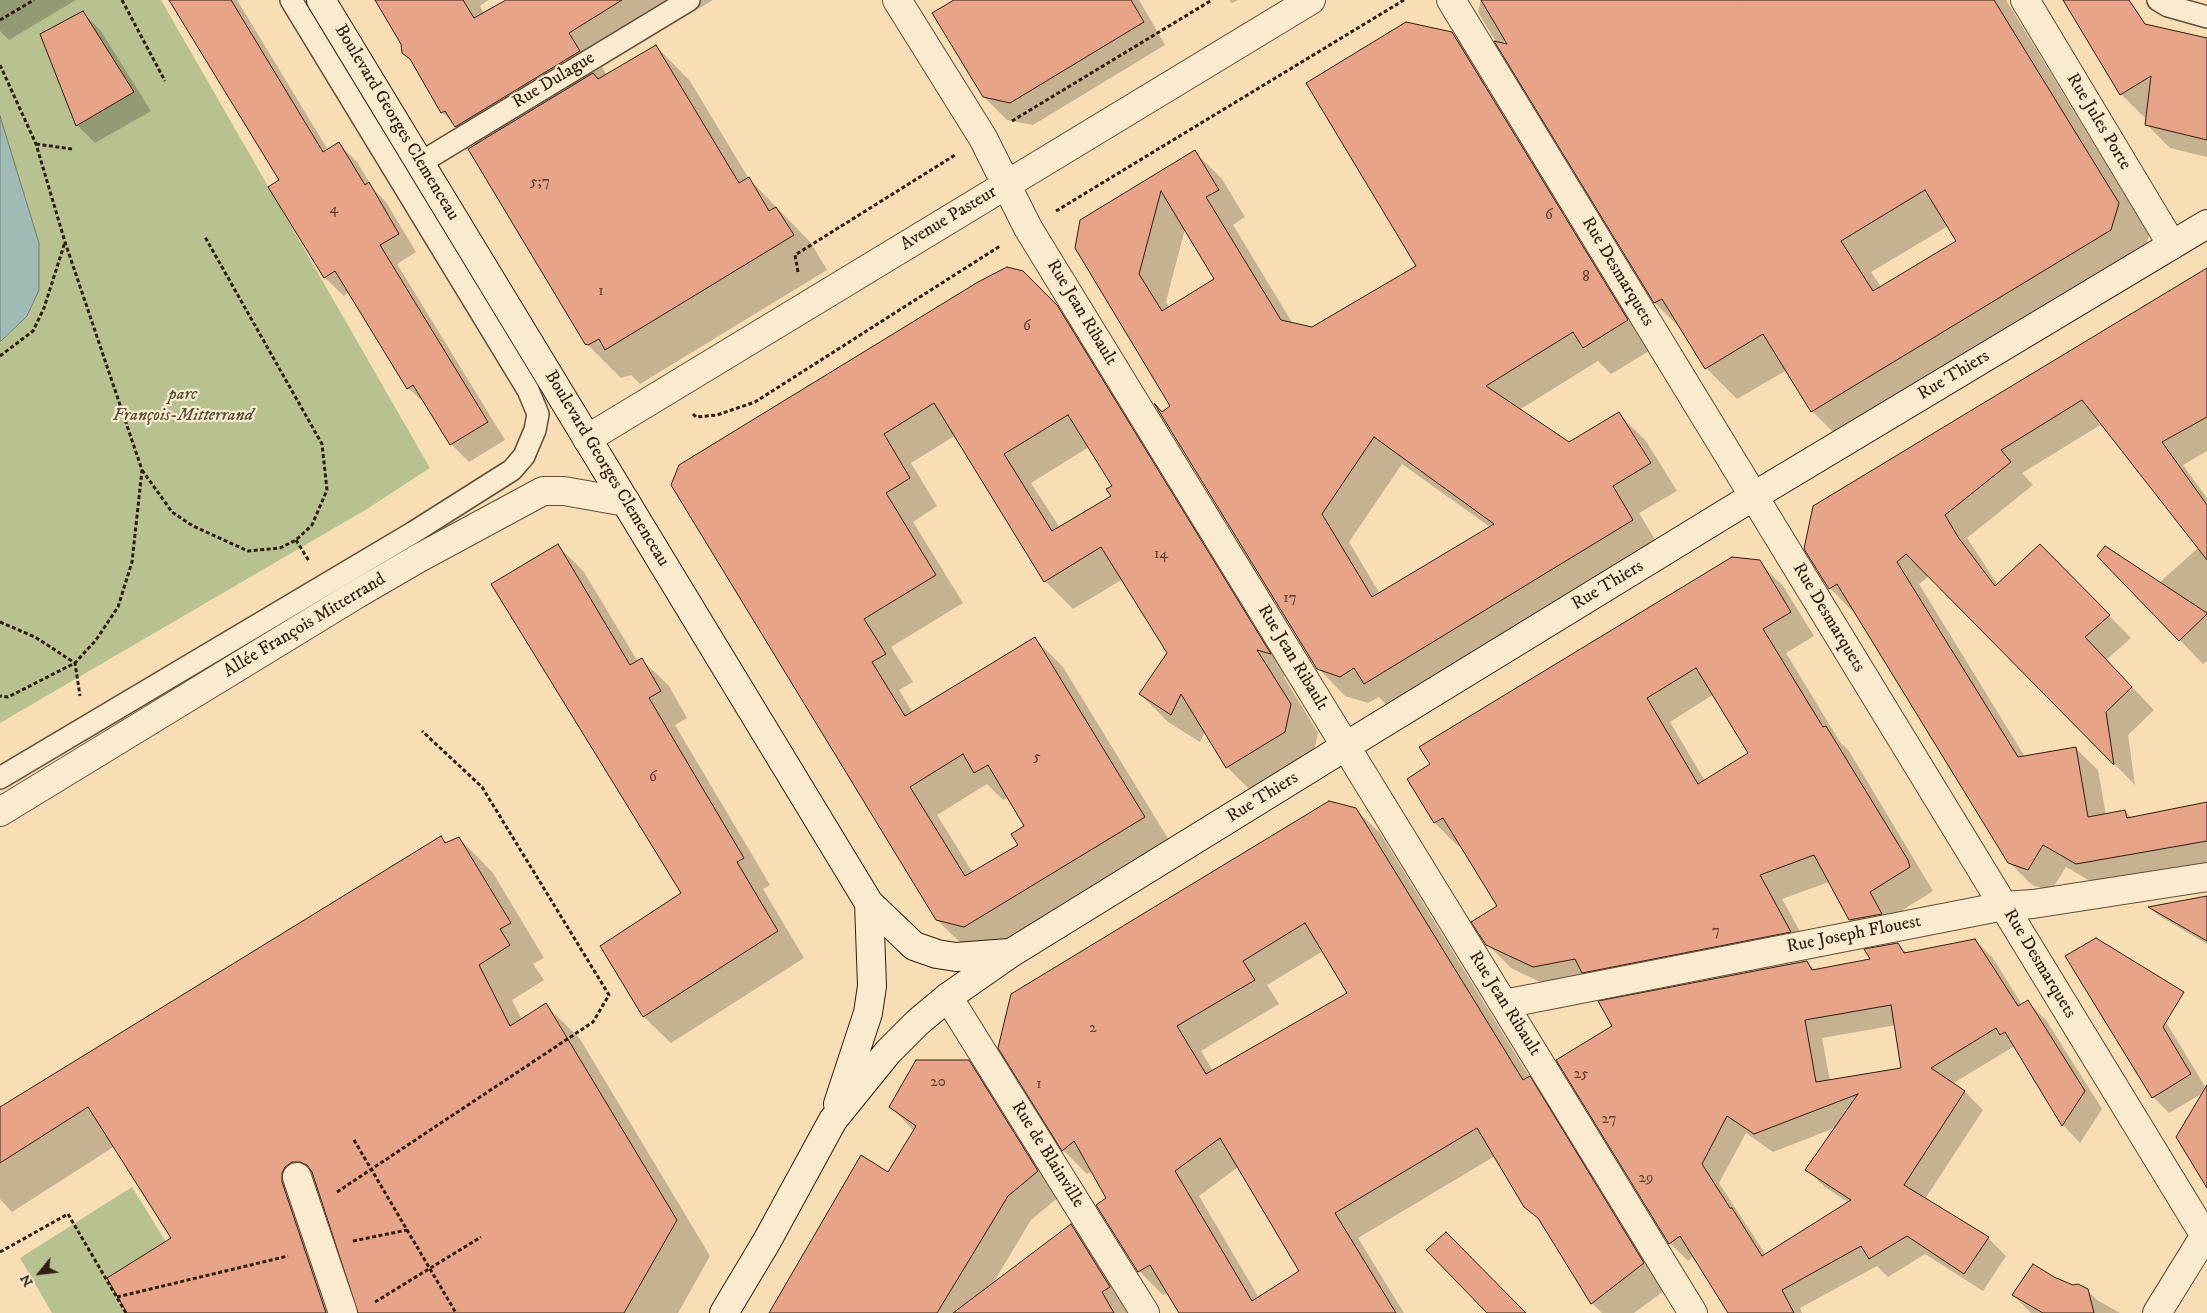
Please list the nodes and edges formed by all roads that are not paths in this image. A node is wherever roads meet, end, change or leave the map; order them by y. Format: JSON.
{"nodes":[{"id":1,"x":291,"y":0,"type":"edge"},
{"id":2,"x":321,"y":0,"type":"edge"},
{"id":3,"x":689,"y":0,"type":"edge"},
{"id":4,"x":897,"y":0,"type":"edge"},
{"id":5,"x":1311,"y":0,"type":"edge"},
{"id":6,"x":1451,"y":0,"type":"edge"},
{"id":7,"x":2025,"y":0,"type":"edge"},
{"id":8,"x":2158,"y":0,"type":"edge"},
{"id":9,"x":2207,"y":17,"type":"edge"},
{"id":10,"x":420,"y":163,"type":"junction"},
{"id":11,"x":1006,"y":184,"type":"junction"},
{"id":12,"x":2207,"y":224,"type":"edge"},
{"id":13,"x":2172,"y":245,"type":"junction"},
{"id":14,"x":588,"y":439,"type":"junction"},
{"id":15,"x":1754,"y":496,"type":"junction"},
{"id":16,"x":626,"y":502,"type":"junction"},
{"id":17,"x":1346,"y":746,"type":"junction"},
{"id":18,"x":0,"y":778,"type":"edge"},
{"id":19,"x":0,"y":812,"type":"edge"},
{"id":20,"x":2207,"y":877,"type":"edge"},
{"id":21,"x":869,"y":902,"type":"junction"},
{"id":22,"x":2004,"y":906,"type":"junction"},
{"id":23,"x":1011,"y":953,"type":"junction"},
{"id":24,"x":948,"y":997,"type":"junction"},
{"id":25,"x":1504,"y":1004,"type":"junction"},
{"id":26,"x":833,"y":1120,"type":"junction"},
{"id":27,"x":297,"y":1177,"type":"dead end"},
{"id":28,"x":2206,"y":1234,"type":"edge"},
{"id":29,"x":341,"y":1307,"type":"edge"},
{"id":30,"x":724,"y":1313,"type":"edge"},
{"id":31,"x":1145,"y":1313,"type":"edge"},
{"id":32,"x":1693,"y":1313,"type":"edge"},
{"id":33,"x":2158,"y":1313,"type":"edge"}],
"edges":[{"from":1,"to":18,"type":"lane"},
{"from":2,"to":10,"type":"street","name":"Boulevard Georges Clemenceau"},
{"from":3,"to":10,"type":"lane","name":"Rue Dulague"},
{"from":4,"to":11,"type":"street","name":"Rue Jean Ribault"},
{"from":5,"to":11,"type":"street","name":"Avenue Pasteur"},
{"from":6,"to":15,"type":"street","name":"Rue Desmarquets"},
{"from":7,"to":13,"type":"street","name":"Rue Jules Porte"},
{"from":8,"to":9,"type":"lane"},
{"from":10,"to":14,"type":"street","name":"Boulevard Georges Clemenceau"},
{"from":11,"to":14,"type":"street","name":"Avenue Pasteur"},
{"from":11,"to":17,"type":"street","name":"Rue Jean Ribault"},
{"from":12,"to":13,"type":"street","name":"Rue Thiers"},
{"from":13,"to":15,"type":"street","name":"Rue Thiers"},
{"from":14,"to":16,"type":"street","name":"Boulevard Georges Clemenceau"},
{"from":15,"to":17,"type":"street","name":"Rue Thiers"},
{"from":15,"to":22,"type":"street","name":"Rue Desmarquets"},
{"from":16,"to":19,"type":"street","name":"Allée François Mitterrand"},
{"from":16,"to":21,"type":"street","name":"Boulevard Georges Clemenceau"},
{"from":17,"to":23,"type":"street","name":"Rue Thiers"},
{"from":17,"to":25,"type":"street","name":"Rue Jean Ribault"},
{"from":20,"to":22,"type":"street","name":"Rue Joseph Flouest"},
{"from":21,"to":23,"type":"street","name":"Rue Thiers"},
{"from":21,"to":26,"type":"street","name":"Boulevard Georges Clemenceau"},
{"from":22,"to":25,"type":"street","name":"Rue Joseph Flouest"},
{"from":22,"to":28,"type":"street","name":"Rue Desmarquets"},
{"from":23,"to":24,"type":"street","name":"Rue Thiers"},
{"from":24,"to":26,"type":"street","name":"Rue Thiers"},
{"from":24,"to":31,"type":"street","name":"Rue de Blainville"},
{"from":25,"to":32,"type":"street","name":"Rue Jean Ribault"},
{"from":26,"to":30,"type":"street"},
{"from":27,"to":29,"type":"street"},
{"from":28,"to":33,"type":"street"}]}
